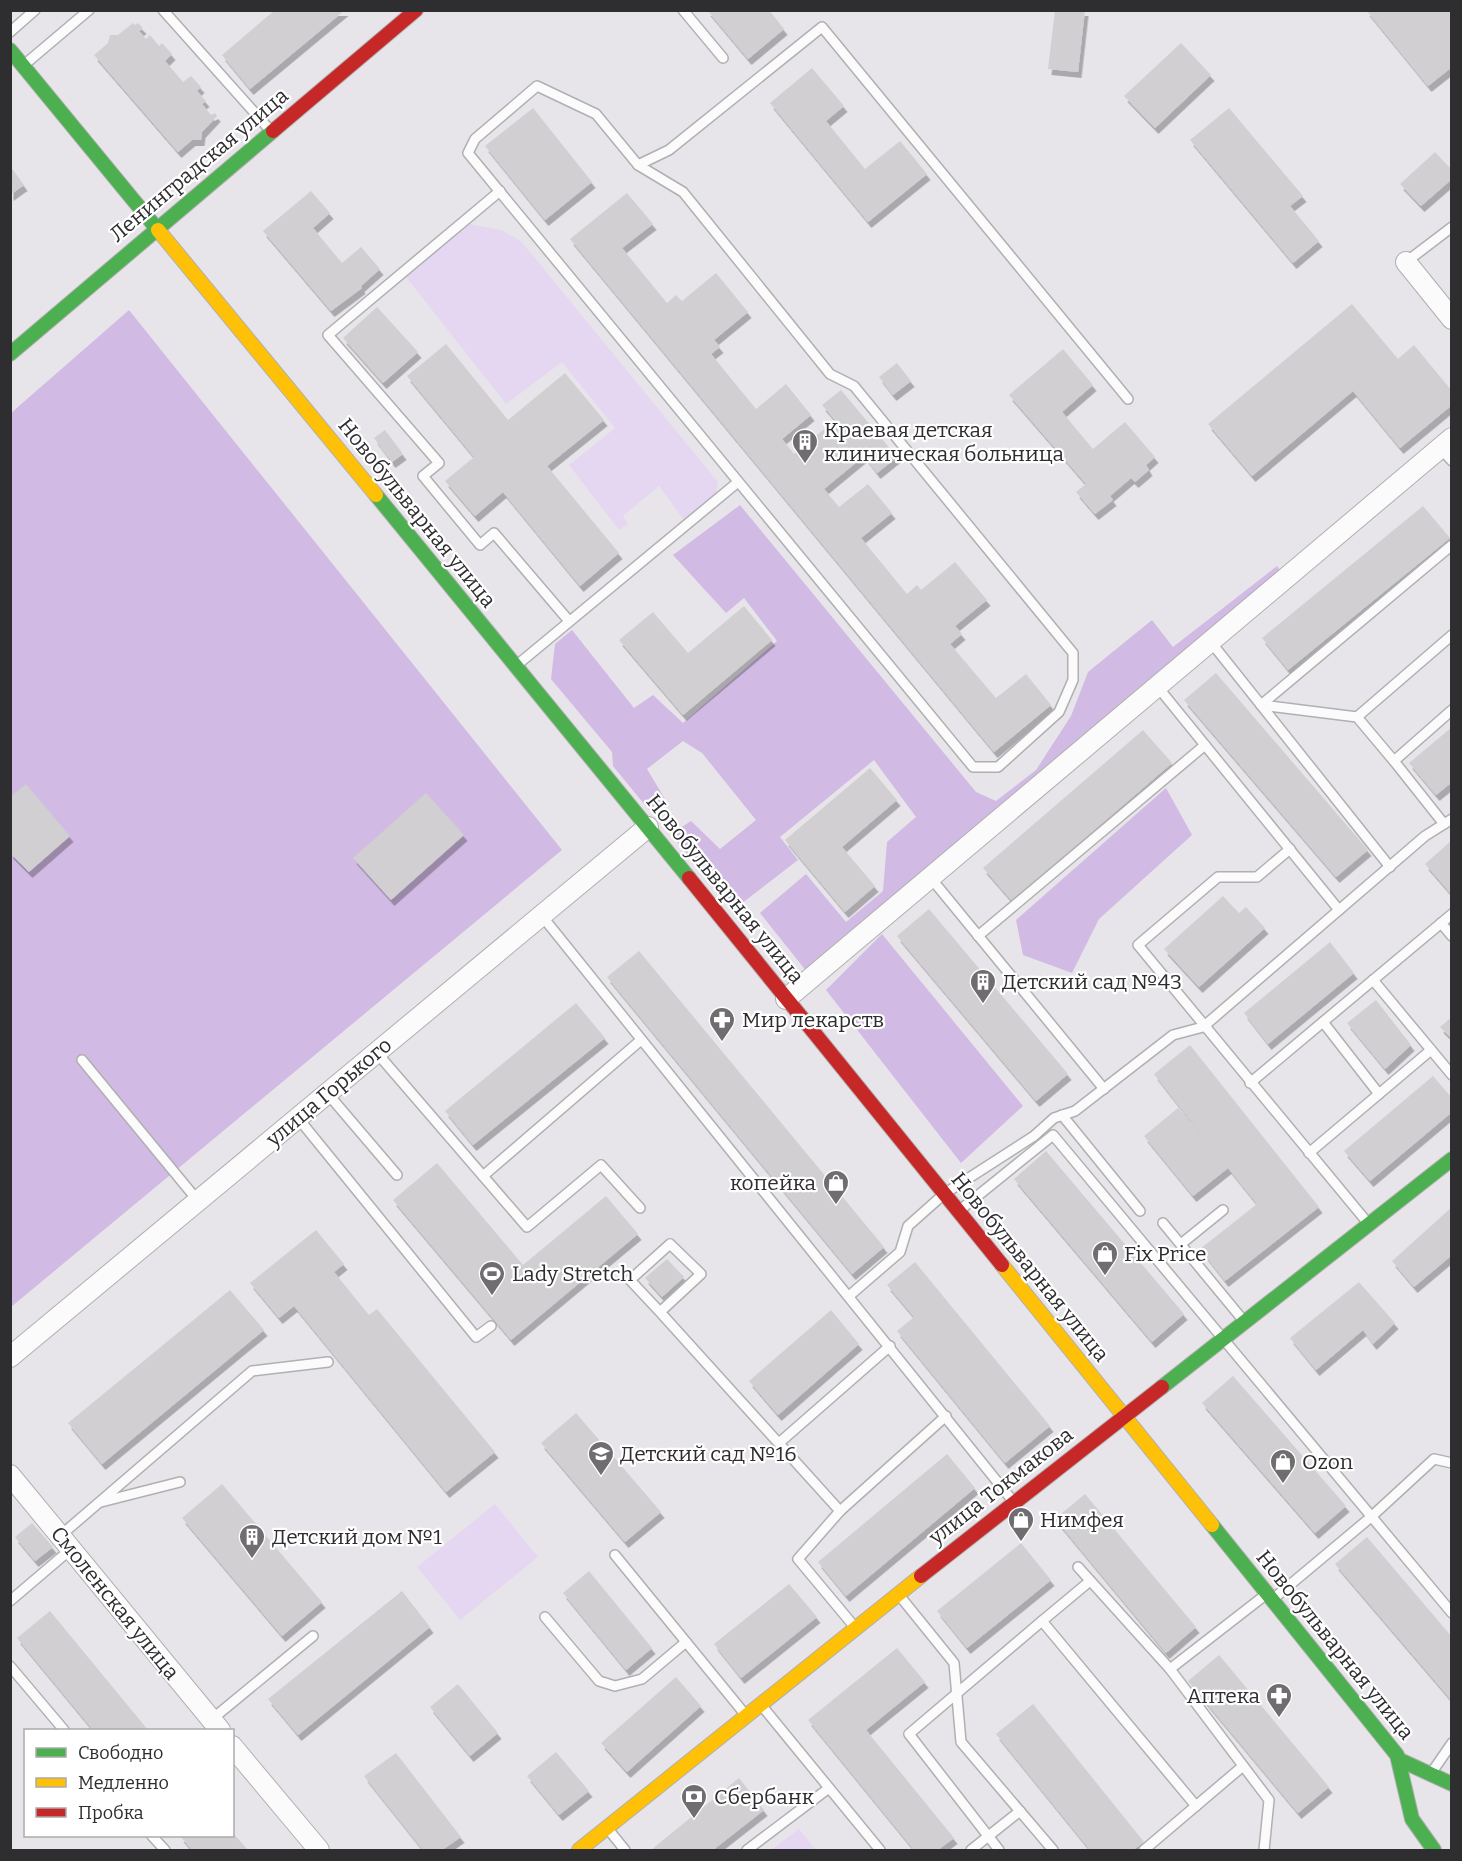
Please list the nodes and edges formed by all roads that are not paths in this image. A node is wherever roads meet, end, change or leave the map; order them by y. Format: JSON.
{"nodes":[{"id":1,"x":35,"y":10,"type":"edge"},
{"id":2,"x":89,"y":10,"type":"edge"},
{"id":3,"x":163,"y":10,"type":"edge"},
{"id":4,"x":416,"y":10,"type":"edge"},
{"id":5,"x":683,"y":10,"type":"edge"},
{"id":6,"x":10,"y":32,"type":"edge"},
{"id":7,"x":10,"y":50,"type":"edge"},
{"id":8,"x":723,"y":58,"type":"dead end"},
{"id":9,"x":23,"y":65,"type":"junction"},
{"id":10,"x":271,"y":132,"type":"junction"},
{"id":11,"x":638,"y":165,"type":"junction"},
{"id":12,"x":500,"y":191,"type":"junction"},
{"id":13,"x":158,"y":227,"type":"junction"},
{"id":14,"x":1452,"y":227,"type":"edge"},
{"id":15,"x":1406,"y":261,"type":"joint"},
{"id":16,"x":1452,"y":319,"type":"edge"},
{"id":17,"x":10,"y":354,"type":"edge"},
{"id":18,"x":1128,"y":399,"type":"dead end"},
{"id":19,"x":1448,"y":449,"type":"edge"},
{"id":20,"x":738,"y":482,"type":"junction"},
{"id":21,"x":1452,"y":545,"type":"edge"},
{"id":22,"x":569,"y":621,"type":"junction"},
{"id":23,"x":1452,"y":635,"type":"edge"},
{"id":24,"x":1210,"y":641,"type":"junction"},
{"id":25,"x":516,"y":666,"type":"junction"},
{"id":26,"x":1157,"y":686,"type":"junction"},
{"id":27,"x":1261,"y":705,"type":"junction"},
{"id":28,"x":1452,"y":710,"type":"edge"},
{"id":29,"x":1357,"y":717,"type":"junction"},
{"id":30,"x":1205,"y":745,"type":"junction"},
{"id":31,"x":1394,"y":761,"type":"junction"},
{"id":32,"x":1448,"y":821,"type":"edge"},
{"id":33,"x":648,"y":827,"type":"junction"},
{"id":34,"x":1290,"y":849,"type":"junction"},
{"id":35,"x":1390,"y":867,"type":"junction"},
{"id":36,"x":930,"y":877,"type":"junction"},
{"id":37,"x":1339,"y":910,"type":"junction"},
{"id":38,"x":1452,"y":914,"type":"edge"},
{"id":39,"x":542,"y":916,"type":"junction"},
{"id":40,"x":1441,"y":923,"type":"junction"},
{"id":41,"x":978,"y":936,"type":"junction"},
{"id":42,"x":1452,"y":936,"type":"edge"},
{"id":43,"x":1373,"y":980,"type":"junction"},
{"id":44,"x":786,"y":999,"type":"junction"},
{"id":45,"x":1323,"y":1022,"type":"junction"},
{"id":46,"x":1203,"y":1027,"type":"junction"},
{"id":47,"x":641,"y":1040,"type":"junction"},
{"id":48,"x":1431,"y":1050,"type":"junction"},
{"id":49,"x":377,"y":1053,"type":"junction"},
{"id":50,"x":82,"y":1060,"type":"dead end"},
{"id":51,"x":1452,"y":1075,"type":"edge"},
{"id":52,"x":1250,"y":1083,"type":"junction"},
{"id":53,"x":1104,"y":1089,"type":"junction"},
{"id":54,"x":328,"y":1094,"type":"junction"},
{"id":55,"x":1379,"y":1094,"type":"junction"},
{"id":56,"x":1062,"y":1115,"type":"junction"},
{"id":57,"x":298,"y":1118,"type":"junction"},
{"id":58,"x":1309,"y":1153,"type":"junction"},
{"id":59,"x":1452,"y":1159,"type":"edge"},
{"id":60,"x":397,"y":1175,"type":"dead end"},
{"id":61,"x":483,"y":1176,"type":"junction"},
{"id":62,"x":944,"y":1194,"type":"junction"},
{"id":63,"x":198,"y":1202,"type":"junction"},
{"id":64,"x":640,"y":1208,"type":"dead end"},
{"id":65,"x":1223,"y":1210,"type":"dead end"},
{"id":66,"x":1140,"y":1211,"type":"dead end"},
{"id":67,"x":958,"y":1212,"type":"junction"},
{"id":68,"x":1163,"y":1223,"type":"dead end"},
{"id":69,"x":1369,"y":1224,"type":"junction"},
{"id":70,"x":1181,"y":1244,"type":"junction"},
{"id":71,"x":849,"y":1296,"type":"junction"},
{"id":72,"x":660,"y":1312,"type":"junction"},
{"id":73,"x":1244,"y":1322,"type":"junction"},
{"id":74,"x":491,"y":1326,"type":"dead end"},
{"id":75,"x":1223,"y":1339,"type":"junction"},
{"id":76,"x":890,"y":1346,"type":"junction"},
{"id":77,"x":10,"y":1357,"type":"edge"},
{"id":78,"x":328,"y":1362,"type":"dead end"},
{"id":79,"x":946,"y":1416,"type":"junction"},
{"id":80,"x":1124,"y":1416,"type":"junction"},
{"id":81,"x":778,"y":1443,"type":"junction"},
{"id":82,"x":1452,"y":1463,"type":"edge"},
{"id":83,"x":10,"y":1475,"type":"edge"},
{"id":84,"x":180,"y":1482,"type":"dead end"},
{"id":85,"x":1014,"y":1502,"type":"junction"},
{"id":86,"x":99,"y":1503,"type":"junction"},
{"id":87,"x":840,"y":1511,"type":"junction"},
{"id":88,"x":1371,"y":1516,"type":"junction"},
{"id":89,"x":66,"y":1542,"type":"junction"},
{"id":90,"x":615,"y":1555,"type":"dead end"},
{"id":91,"x":1078,"y":1566,"type":"dead end"},
{"id":92,"x":1090,"y":1581,"type":"junction"},
{"id":93,"x":897,"y":1594,"type":"junction"},
{"id":94,"x":1269,"y":1597,"type":"junction"},
{"id":95,"x":10,"y":1601,"type":"edge"},
{"id":96,"x":1452,"y":1612,"type":"edge"},
{"id":97,"x":545,"y":1617,"type":"dead end"},
{"id":98,"x":1042,"y":1621,"type":"junction"},
{"id":99,"x":854,"y":1627,"type":"junction"},
{"id":100,"x":313,"y":1636,"type":"dead end"},
{"id":101,"x":687,"y":1642,"type":"junction"},
{"id":102,"x":10,"y":1666,"type":"edge"},
{"id":103,"x":1170,"y":1669,"type":"junction"},
{"id":104,"x":956,"y":1693,"type":"junction"},
{"id":105,"x":760,"y":1703,"type":"junction"},
{"id":106,"x":746,"y":1714,"type":"junction"},
{"id":107,"x":216,"y":1725,"type":"edge"},
{"id":108,"x":62,"y":1729,"type":"edge"},
{"id":109,"x":1452,"y":1743,"type":"edge"},
{"id":110,"x":234,"y":1748,"type":"edge"},
{"id":111,"x":1400,"y":1760,"type":"junction"},
{"id":112,"x":1244,"y":1767,"type":"junction"},
{"id":113,"x":1431,"y":1774,"type":"junction"},
{"id":114,"x":1452,"y":1784,"type":"edge"},
{"id":115,"x":829,"y":1788,"type":"junction"},
{"id":116,"x":1196,"y":1806,"type":"junction"},
{"id":117,"x":1020,"y":1811,"type":"junction"},
{"id":118,"x":607,"y":1828,"type":"junction"},
{"id":119,"x":153,"y":1837,"type":"edge"},
{"id":120,"x":988,"y":1837,"type":"junction"},
{"id":121,"x":165,"y":1851,"type":"edge"},
{"id":122,"x":319,"y":1851,"type":"edge"},
{"id":123,"x":579,"y":1851,"type":"edge"},
{"id":124,"x":625,"y":1851,"type":"edge"},
{"id":125,"x":747,"y":1851,"type":"edge"},
{"id":126,"x":880,"y":1851,"type":"edge"},
{"id":127,"x":971,"y":1851,"type":"edge"},
{"id":128,"x":999,"y":1851,"type":"edge"},
{"id":129,"x":1053,"y":1851,"type":"edge"},
{"id":130,"x":1144,"y":1851,"type":"edge"},
{"id":131,"x":1264,"y":1851,"type":"edge"},
{"id":132,"x":1434,"y":1851,"type":"edge"}],
"edges":[{"from":1,"to":6,"type":"lane"},
{"from":2,"to":9,"type":"lane"},
{"from":3,"to":10,"type":"lane"},
{"from":4,"to":10,"type":"street","name":"Ленинградская улица"},
{"from":5,"to":8,"type":"lane"},
{"from":7,"to":9,"type":"street","name":"Новобульварная улица"},
{"from":9,"to":13,"type":"street","name":"Новобульварная улица"},
{"from":10,"to":13,"type":"street","name":"Ленинградская улица"},
{"from":11,"to":12,"type":"lane"},
{"from":11,"to":18,"type":"lane"},
{"from":11,"to":20,"type":"lane"},
{"from":12,"to":20,"type":"lane"},
{"from":12,"to":22,"type":"lane"},
{"from":13,"to":17,"type":"street","name":"Ленинградская улица"},
{"from":13,"to":25,"type":"street","name":"Новобульварная улица"},
{"from":14,"to":15,"type":"lane"},
{"from":15,"to":16,"type":"street"},
{"from":19,"to":24,"type":"street"},
{"from":20,"to":22,"type":"lane"},
{"from":21,"to":27,"type":"lane"},
{"from":22,"to":25,"type":"lane"},
{"from":23,"to":29,"type":"lane"},
{"from":24,"to":26,"type":"street"},
{"from":24,"to":27,"type":"lane"},
{"from":25,"to":33,"type":"street","name":"Новобульварная улица"},
{"from":26,"to":30,"type":"lane"},
{"from":26,"to":36,"type":"street"},
{"from":27,"to":29,"type":"lane"},
{"from":27,"to":35,"type":"lane"},
{"from":28,"to":31,"type":"lane"},
{"from":29,"to":31,"type":"lane"},
{"from":30,"to":34,"type":"lane"},
{"from":30,"to":41,"type":"lane"},
{"from":31,"to":32,"type":"lane"},
{"from":32,"to":35,"type":"lane"},
{"from":33,"to":39,"type":"street","name":"улица Горького"},
{"from":33,"to":44,"type":"street","name":"Новобульварная улица"},
{"from":34,"to":37,"type":"lane"},
{"from":34,"to":46,"type":"lane"},
{"from":35,"to":37,"type":"lane"},
{"from":36,"to":41,"type":"lane"},
{"from":36,"to":44,"type":"street"},
{"from":37,"to":46,"type":"lane"},
{"from":38,"to":40,"type":"lane"},
{"from":39,"to":47,"type":"lane"},
{"from":39,"to":49,"type":"street","name":"улица Горького"},
{"from":40,"to":42,"type":"lane"},
{"from":40,"to":43,"type":"lane"},
{"from":41,"to":53,"type":"lane"},
{"from":43,"to":45,"type":"lane"},
{"from":43,"to":48,"type":"lane"},
{"from":44,"to":62,"type":"street","name":"Новобульварная улица"},
{"from":45,"to":52,"type":"lane"},
{"from":45,"to":55,"type":"lane"},
{"from":46,"to":52,"type":"lane"},
{"from":46,"to":53,"type":"lane"},
{"from":47,"to":61,"type":"lane"},
{"from":47,"to":71,"type":"lane"},
{"from":48,"to":51,"type":"lane"},
{"from":48,"to":55,"type":"lane"},
{"from":49,"to":54,"type":"street","name":"улица Горького"},
{"from":49,"to":61,"type":"lane"},
{"from":50,"to":63,"type":"lane"},
{"from":52,"to":58,"type":"lane"},
{"from":53,"to":56,"type":"lane"},
{"from":54,"to":57,"type":"street","name":"улица Горького"},
{"from":54,"to":60,"type":"lane"},
{"from":55,"to":58,"type":"lane"},
{"from":56,"to":62,"type":"lane"},
{"from":56,"to":66,"type":"lane"},
{"from":57,"to":63,"type":"street","name":"улица Горького"},
{"from":57,"to":74,"type":"lane"},
{"from":58,"to":69,"type":"lane"},
{"from":59,"to":69,"type":"street","name":"улица Токмакова"},
{"from":61,"to":64,"type":"lane"},
{"from":62,"to":67,"type":"street","name":"Новобульварная улица"},
{"from":62,"to":71,"type":"lane"},
{"from":63,"to":77,"type":"street","name":"улица Горького"},
{"from":65,"to":70,"type":"lane"},
{"from":67,"to":75,"type":"lane"},
{"from":67,"to":80,"type":"street","name":"Новобульварная улица"},
{"from":68,"to":70,"type":"lane"},
{"from":69,"to":73,"type":"street","name":"улица Токмакова"},
{"from":70,"to":73,"type":"lane"},
{"from":71,"to":76,"type":"lane"},
{"from":72,"to":72,"type":"lane"},
{"from":72,"to":81,"type":"lane"},
{"from":73,"to":75,"type":"street","name":"улица Токмакова"},
{"from":75,"to":80,"type":"street","name":"улица Токмакова"},
{"from":75,"to":88,"type":"lane"},
{"from":76,"to":79,"type":"lane"},
{"from":76,"to":81,"type":"lane"},
{"from":78,"to":86,"type":"lane"},
{"from":79,"to":85,"type":"lane"},
{"from":79,"to":87,"type":"lane"},
{"from":80,"to":85,"type":"street","name":"улица Токмакова"},
{"from":80,"to":94,"type":"street","name":"Новобульварная улица"},
{"from":81,"to":87,"type":"lane"},
{"from":82,"to":88,"type":"lane"},
{"from":83,"to":89,"type":"street","name":"Смоленская улица"},
{"from":84,"to":86,"type":"lane"},
{"from":85,"to":93,"type":"street","name":"улица Токмакова"},
{"from":86,"to":89,"type":"lane"},
{"from":87,"to":99,"type":"lane"},
{"from":88,"to":94,"type":"lane"},
{"from":88,"to":96,"type":"lane"},
{"from":89,"to":95,"type":"lane"},
{"from":89,"to":107,"type":"street","name":"Смоленская улица"},
{"from":90,"to":101,"type":"lane"},
{"from":91,"to":92,"type":"lane"},
{"from":92,"to":98,"type":"lane"},
{"from":92,"to":103,"type":"lane"},
{"from":93,"to":99,"type":"street","name":"улица Токмакова"},
{"from":93,"to":104,"type":"lane"},
{"from":94,"to":103,"type":"lane"},
{"from":94,"to":111,"type":"street","name":"Новобульварная улица"},
{"from":97,"to":101,"type":"lane"},
{"from":98,"to":104,"type":"lane"},
{"from":98,"to":116,"type":"lane"},
{"from":99,"to":105,"type":"street","name":"улица Токмакова"},
{"from":100,"to":107,"type":"lane"},
{"from":101,"to":106,"type":"lane"},
{"from":102,"to":108,"type":"lane"},
{"from":103,"to":112,"type":"lane"},
{"from":104,"to":117,"type":"lane"},
{"from":104,"to":120,"type":"lane"},
{"from":105,"to":106,"type":"street","name":"улица Токмакова"},
{"from":105,"to":115,"type":"lane"},
{"from":106,"to":118,"type":"street","name":"улица Токмакова"},
{"from":109,"to":113,"type":"lane"},
{"from":110,"to":122,"type":"street"},
{"from":111,"to":113,"type":"street"},
{"from":111,"to":132,"type":"street"},
{"from":112,"to":116,"type":"lane"},
{"from":112,"to":131,"type":"lane"},
{"from":113,"to":114,"type":"street"},
{"from":115,"to":125,"type":"lane"},
{"from":115,"to":126,"type":"lane"},
{"from":116,"to":130,"type":"lane"},
{"from":117,"to":120,"type":"lane"},
{"from":117,"to":129,"type":"lane"},
{"from":118,"to":123,"type":"street","name":"улица Токмакова"},
{"from":118,"to":124,"type":"lane"},
{"from":119,"to":121,"type":"lane"},
{"from":120,"to":127,"type":"lane"},
{"from":120,"to":128,"type":"lane"}]}
